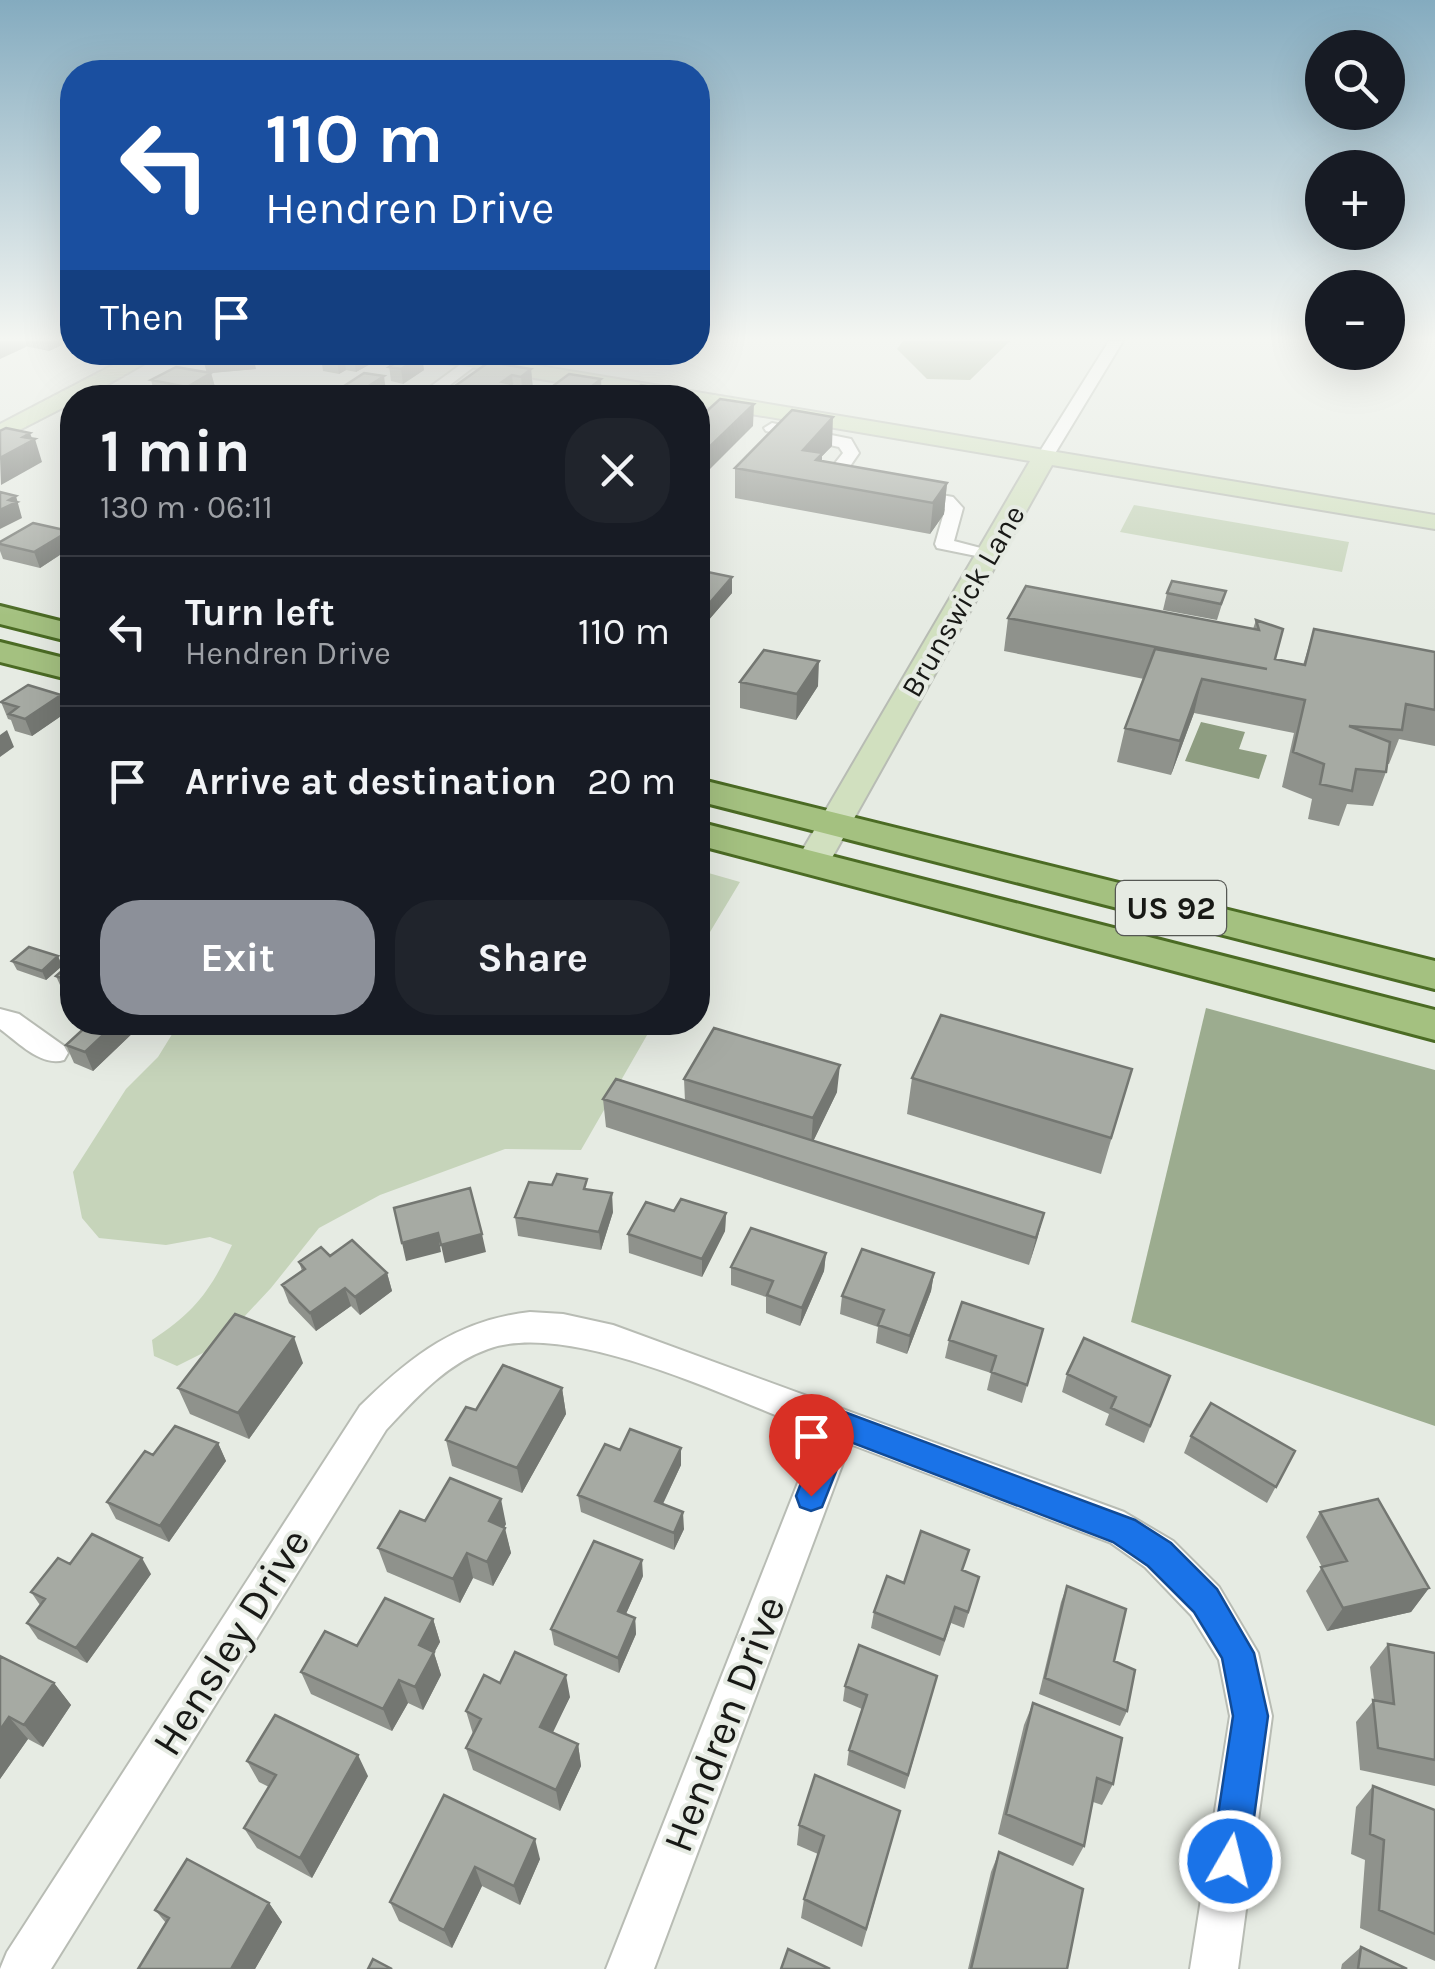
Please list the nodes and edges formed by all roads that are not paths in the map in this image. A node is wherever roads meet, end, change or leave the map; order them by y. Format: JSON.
{"nodes":[{"id":1,"x":795,"y":433,"type":"edge"},
{"id":2,"x":904,"y":433,"type":"edge"},
{"id":3,"x":1059,"y":433,"type":"edge"},
{"id":4,"x":1045,"y":456,"type":"junction"},
{"id":5,"x":1435,"y":522,"type":"edge"},
{"id":6,"x":988,"y":556,"type":"junction"},
{"id":7,"x":0,"y":615,"type":"edge"},
{"id":8,"x":60,"y":630,"type":"edge"},
{"id":9,"x":0,"y":652,"type":"edge"},
{"id":10,"x":60,"y":667,"type":"edge"},
{"id":11,"x":710,"y":793,"type":"edge"},
{"id":12,"x":836,"y":824,"type":"junction"},
{"id":13,"x":710,"y":836,"type":"edge"},
{"id":14,"x":812,"y":863,"type":"junction"},
{"id":15,"x":1435,"y":975,"type":"edge"},
{"id":16,"x":0,"y":1019,"type":"edge"},
{"id":17,"x":1435,"y":1025,"type":"edge"},
{"id":18,"x":54,"y":1054,"type":"dead end"},
{"id":19,"x":839,"y":1424,"type":"junction"},
{"id":20,"x":24,"y":1969,"type":"edge"},
{"id":21,"x":630,"y":1969,"type":"edge"},
{"id":22,"x":1214,"y":1969,"type":"edge"}],
"edges":[{"from":1,"to":6,"type":"street"},
{"from":2,"to":4,"type":"street"},
{"from":3,"to":4,"type":"street","name":"Brunswick Lane"},
{"from":4,"to":5,"type":"street"},
{"from":4,"to":6,"type":"street","name":"Brunswick Lane"},
{"from":6,"to":12,"type":"street","name":"Brunswick Lane"},
{"from":7,"to":8,"type":"main road"},
{"from":9,"to":10,"type":"main road"},
{"from":11,"to":12,"type":"main road","number":"US 92"},
{"from":12,"to":14,"type":"street","name":"Brunswick Lane"},
{"from":12,"to":15,"type":"main road","number":"US 92"},
{"from":13,"to":14,"type":"main road","number":"US 92"},
{"from":14,"to":17,"type":"main road","number":"US 92"},
{"from":16,"to":18,"type":"street"},
{"from":19,"to":20,"type":"street","name":"Hensley Drive"},
{"from":19,"to":21,"type":"street","name":"Hendren Drive"},
{"from":19,"to":22,"type":"street","name":"Hensley Drive"}]}
